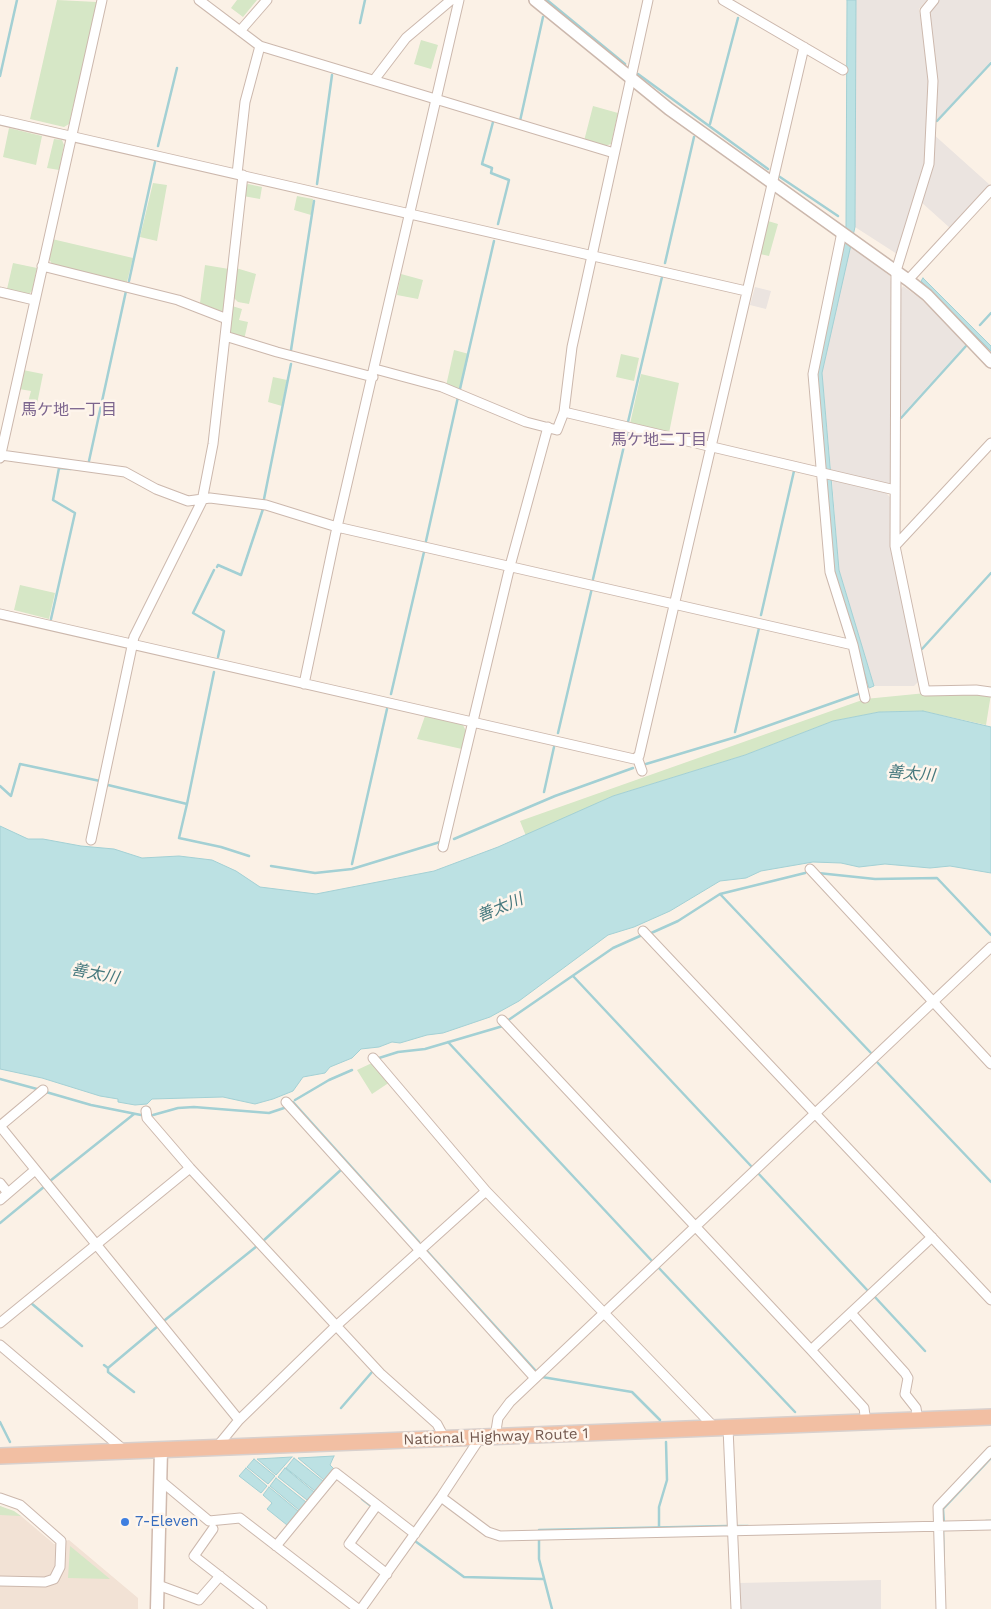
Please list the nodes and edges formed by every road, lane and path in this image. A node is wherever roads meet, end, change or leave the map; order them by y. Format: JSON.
{"nodes":[{"id":1,"x":102,"y":0,"type":"edge"},
{"id":2,"x":199,"y":0,"type":"edge"},
{"id":3,"x":267,"y":0,"type":"edge"},
{"id":4,"x":450,"y":0,"type":"edge"},
{"id":5,"x":459,"y":0,"type":"edge"},
{"id":6,"x":535,"y":0,"type":"edge"},
{"id":7,"x":648,"y":0,"type":"edge"},
{"id":8,"x":723,"y":0,"type":"edge"},
{"id":9,"x":934,"y":0,"type":"edge"},
{"id":10,"x":240,"y":31,"type":"junction"},
{"id":11,"x":260,"y":46,"type":"junction"},
{"id":12,"x":804,"y":47,"type":"junction"},
{"id":13,"x":843,"y":70,"type":"dead end"},
{"id":14,"x":631,"y":79,"type":"junction"},
{"id":15,"x":374,"y":80,"type":"junction"},
{"id":16,"x":437,"y":99,"type":"junction"},
{"id":17,"x":0,"y":120,"type":"edge"},
{"id":18,"x":70,"y":136,"type":"junction"},
{"id":19,"x":614,"y":153,"type":"junction"},
{"id":20,"x":240,"y":175,"type":"junction"},
{"id":21,"x":771,"y":182,"type":"junction"},
{"id":22,"x":991,"y":190,"type":"edge"},
{"id":23,"x":411,"y":214,"type":"junction"},
{"id":24,"x":842,"y":232,"type":"junction"},
{"id":25,"x":593,"y":255,"type":"junction"},
{"id":26,"x":42,"y":266,"type":"junction"},
{"id":27,"x":896,"y":271,"type":"junction"},
{"id":28,"x":908,"y":280,"type":"junction"},
{"id":29,"x":746,"y":290,"type":"junction"},
{"id":30,"x":0,"y":292,"type":"edge"},
{"id":31,"x":34,"y":300,"type":"junction"},
{"id":32,"x":227,"y":319,"type":"junction"},
{"id":33,"x":225,"y":336,"type":"junction"},
{"id":34,"x":991,"y":362,"type":"edge"},
{"id":35,"x":374,"y":373,"type":"junction"},
{"id":36,"x":564,"y":412,"type":"junction"},
{"id":37,"x":548,"y":428,"type":"junction"},
{"id":38,"x":3,"y":430,"type":"edge"},
{"id":39,"x":991,"y":443,"type":"edge"},
{"id":40,"x":711,"y":447,"type":"junction"},
{"id":41,"x":0,"y":457,"type":"edge"},
{"id":42,"x":822,"y":472,"type":"junction"},
{"id":43,"x":895,"y":490,"type":"junction"},
{"id":44,"x":202,"y":501,"type":"junction"},
{"id":45,"x":337,"y":526,"type":"junction"},
{"id":46,"x":895,"y":546,"type":"junction"},
{"id":47,"x":510,"y":566,"type":"junction"},
{"id":48,"x":676,"y":603,"type":"junction"},
{"id":49,"x":0,"y":614,"type":"edge"},
{"id":50,"x":132,"y":644,"type":"junction"},
{"id":51,"x":853,"y":645,"type":"junction"},
{"id":52,"x":304,"y":684,"type":"junction"},
{"id":53,"x":991,"y":692,"type":"edge"},
{"id":54,"x":865,"y":698,"type":"dead end"},
{"id":55,"x":473,"y":721,"type":"junction"},
{"id":56,"x":637,"y":757,"type":"junction"},
{"id":57,"x":642,"y":771,"type":"dead end"},
{"id":58,"x":92,"y":840,"type":"dead end"},
{"id":59,"x":442,"y":848,"type":"dead end"},
{"id":60,"x":810,"y":869,"type":"dead end"},
{"id":61,"x":643,"y":931,"type":"dead end"},
{"id":62,"x":991,"y":947,"type":"edge"},
{"id":63,"x":933,"y":1002,"type":"junction"},
{"id":64,"x":502,"y":1020,"type":"dead end"},
{"id":65,"x":373,"y":1058,"type":"dead end"},
{"id":66,"x":991,"y":1064,"type":"edge"},
{"id":67,"x":43,"y":1090,"type":"dead end"},
{"id":68,"x":286,"y":1102,"type":"dead end"},
{"id":69,"x":146,"y":1111,"type":"dead end"},
{"id":70,"x":814,"y":1114,"type":"junction"},
{"id":71,"x":0,"y":1126,"type":"edge"},
{"id":72,"x":190,"y":1168,"type":"junction"},
{"id":73,"x":35,"y":1170,"type":"junction"},
{"id":74,"x":0,"y":1183,"type":"edge"},
{"id":75,"x":486,"y":1191,"type":"junction"},
{"id":76,"x":8,"y":1193,"type":"junction"},
{"id":77,"x":0,"y":1200,"type":"edge"},
{"id":78,"x":695,"y":1226,"type":"junction"},
{"id":79,"x":932,"y":1237,"type":"junction"},
{"id":80,"x":95,"y":1244,"type":"junction"},
{"id":81,"x":420,"y":1250,"type":"junction"},
{"id":82,"x":991,"y":1300,"type":"edge"},
{"id":83,"x":851,"y":1313,"type":"junction"},
{"id":84,"x":604,"y":1314,"type":"junction"},
{"id":85,"x":0,"y":1323,"type":"edge"},
{"id":86,"x":336,"y":1326,"type":"junction"},
{"id":87,"x":0,"y":1345,"type":"edge"},
{"id":88,"x":811,"y":1350,"type":"junction"},
{"id":89,"x":534,"y":1377,"type":"junction"},
{"id":90,"x":991,"y":1417,"type":"edge"},
{"id":91,"x":238,"y":1420,"type":"junction"},
{"id":92,"x":918,"y":1421,"type":"junction"},
{"id":93,"x":866,"y":1423,"type":"junction"},
{"id":94,"x":722,"y":1429,"type":"junction"},
{"id":95,"x":487,"y":1437,"type":"junction"},
{"id":96,"x":445,"y":1439,"type":"junction"},
{"id":97,"x":216,"y":1448,"type":"junction"},
{"id":98,"x":162,"y":1450,"type":"junction"},
{"id":99,"x":125,"y":1451,"type":"junction"},
{"id":100,"x":991,"y":1451,"type":"edge"},
{"id":101,"x":0,"y":1456,"type":"edge"},
{"id":102,"x":161,"y":1481,"type":"junction"},
{"id":103,"x":0,"y":1498,"type":"edge"},
{"id":104,"x":441,"y":1498,"type":"junction"},
{"id":105,"x":377,"y":1505,"type":"junction"},
{"id":106,"x":991,"y":1525,"type":"edge"},
{"id":107,"x":938,"y":1527,"type":"junction"},
{"id":108,"x":213,"y":1529,"type":"dead end"},
{"id":109,"x":732,"y":1532,"type":"junction"},
{"id":110,"x":415,"y":1534,"type":"junction"},
{"id":111,"x":276,"y":1546,"type":"junction"},
{"id":112,"x":387,"y":1574,"type":"junction"},
{"id":113,"x":220,"y":1576,"type":"junction"},
{"id":114,"x":0,"y":1582,"type":"edge"},
{"id":115,"x":158,"y":1584,"type":"junction"},
{"id":116,"x":158,"y":1609,"type":"edge"},
{"id":117,"x":262,"y":1609,"type":"edge"},
{"id":118,"x":360,"y":1609,"type":"edge"},
{"id":119,"x":736,"y":1609,"type":"edge"},
{"id":120,"x":941,"y":1609,"type":"edge"}],
"edges":[{"from":1,"to":18,"type":"street"},
{"from":2,"to":10,"type":"street"},
{"from":3,"to":10,"type":"street"},
{"from":4,"to":15,"type":"street"},
{"from":5,"to":16,"type":"street"},
{"from":6,"to":14,"type":"street"},
{"from":7,"to":14,"type":"street"},
{"from":8,"to":12,"type":"street"},
{"from":9,"to":27,"type":"street"},
{"from":10,"to":11,"type":"street"},
{"from":11,"to":15,"type":"street"},
{"from":11,"to":20,"type":"street"},
{"from":12,"to":13,"type":"street"},
{"from":12,"to":21,"type":"street"},
{"from":14,"to":19,"type":"street"},
{"from":14,"to":21,"type":"street"},
{"from":15,"to":16,"type":"street"},
{"from":16,"to":19,"type":"street"},
{"from":16,"to":23,"type":"street"},
{"from":17,"to":18,"type":"street"},
{"from":18,"to":20,"type":"street"},
{"from":18,"to":26,"type":"street"},
{"from":19,"to":25,"type":"street"},
{"from":20,"to":23,"type":"street"},
{"from":20,"to":32,"type":"street"},
{"from":21,"to":24,"type":"street"},
{"from":21,"to":29,"type":"street"},
{"from":22,"to":28,"type":"street"},
{"from":23,"to":25,"type":"street"},
{"from":23,"to":35,"type":"street"},
{"from":24,"to":27,"type":"street"},
{"from":24,"to":42,"type":"street"},
{"from":25,"to":29,"type":"street"},
{"from":25,"to":36,"type":"street"},
{"from":26,"to":31,"type":"street"},
{"from":26,"to":32,"type":"street"},
{"from":27,"to":28,"type":"street"},
{"from":27,"to":43,"type":"street"},
{"from":28,"to":34,"type":"street"},
{"from":29,"to":40,"type":"street"},
{"from":30,"to":31,"type":"street"},
{"from":31,"to":38,"type":"street"},
{"from":32,"to":33,"type":"street"},
{"from":33,"to":35,"type":"street"},
{"from":33,"to":44,"type":"street"},
{"from":35,"to":37,"type":"street"},
{"from":35,"to":45,"type":"street"},
{"from":36,"to":37,"type":"street"},
{"from":36,"to":40,"type":"street"},
{"from":37,"to":47,"type":"street"},
{"from":38,"to":41,"type":"street"},
{"from":39,"to":46,"type":"street"},
{"from":40,"to":42,"type":"street"},
{"from":40,"to":48,"type":"street"},
{"from":41,"to":44,"type":"street"},
{"from":42,"to":43,"type":"street"},
{"from":42,"to":51,"type":"street"},
{"from":43,"to":46,"type":"street"},
{"from":44,"to":45,"type":"street"},
{"from":44,"to":50,"type":"street"},
{"from":45,"to":47,"type":"street"},
{"from":45,"to":52,"type":"street"},
{"from":46,"to":53,"type":"street"},
{"from":47,"to":48,"type":"street"},
{"from":47,"to":55,"type":"street"},
{"from":48,"to":51,"type":"street"},
{"from":48,"to":56,"type":"street"},
{"from":49,"to":50,"type":"street"},
{"from":50,"to":52,"type":"street"},
{"from":50,"to":58,"type":"street"},
{"from":51,"to":54,"type":"street"},
{"from":52,"to":55,"type":"street"},
{"from":55,"to":56,"type":"street"},
{"from":55,"to":59,"type":"street"},
{"from":56,"to":57,"type":"street"},
{"from":60,"to":63,"type":"street"},
{"from":61,"to":70,"type":"street"},
{"from":62,"to":63,"type":"street"},
{"from":63,"to":66,"type":"street"},
{"from":63,"to":70,"type":"street"},
{"from":64,"to":78,"type":"street"},
{"from":65,"to":75,"type":"street"},
{"from":67,"to":71,"type":"street"},
{"from":68,"to":81,"type":"street"},
{"from":69,"to":72,"type":"street"},
{"from":70,"to":78,"type":"street"},
{"from":70,"to":79,"type":"street"},
{"from":71,"to":73,"type":"street"},
{"from":72,"to":80,"type":"street"},
{"from":72,"to":86,"type":"street"},
{"from":73,"to":76,"type":"street"},
{"from":73,"to":80,"type":"street"},
{"from":74,"to":76,"type":"street"},
{"from":75,"to":81,"type":"street"},
{"from":75,"to":84,"type":"street"},
{"from":76,"to":77,"type":"street"},
{"from":78,"to":84,"type":"street"},
{"from":78,"to":88,"type":"street"},
{"from":79,"to":82,"type":"street"},
{"from":79,"to":83,"type":"street"},
{"from":80,"to":85,"type":"street"},
{"from":80,"to":91,"type":"street"},
{"from":81,"to":86,"type":"street"},
{"from":81,"to":89,"type":"street"},
{"from":83,"to":88,"type":"street"},
{"from":83,"to":92,"type":"street"},
{"from":84,"to":89,"type":"street"},
{"from":84,"to":94,"type":"street"},
{"from":86,"to":91,"type":"street"},
{"from":86,"to":96,"type":"street"},
{"from":87,"to":99,"type":"street"},
{"from":88,"to":93,"type":"street"},
{"from":89,"to":95,"type":"street"},
{"from":90,"to":92,"type":"highway","name":"National Highway Route 1"},
{"from":91,"to":97,"type":"street"},
{"from":92,"to":93,"type":"highway","name":"National Highway Route 1"},
{"from":93,"to":94,"type":"highway","name":"National Highway Route 1"},
{"from":94,"to":95,"type":"highway","name":"National Highway Route 1"},
{"from":94,"to":109,"type":"street"},
{"from":95,"to":96,"type":"highway","name":"National Highway Route 1"},
{"from":95,"to":104,"type":"street"},
{"from":96,"to":97,"type":"highway","name":"National Highway Route 1"},
{"from":97,"to":98,"type":"highway","name":"National Highway Route 1"},
{"from":98,"to":99,"type":"highway","name":"National Highway Route 1"},
{"from":98,"to":102,"type":"main road"},
{"from":99,"to":101,"type":"highway","name":"National Highway Route 1"},
{"from":100,"to":107,"type":"street"},
{"from":102,"to":111,"type":"street"},
{"from":102,"to":115,"type":"main road"},
{"from":103,"to":114,"type":"street"},
{"from":104,"to":109,"type":"street"},
{"from":104,"to":110,"type":"street"},
{"from":105,"to":110,"type":"street"},
{"from":105,"to":111,"type":"street"},
{"from":105,"to":112,"type":"street"},
{"from":106,"to":107,"type":"street"},
{"from":107,"to":109,"type":"street"},
{"from":107,"to":120,"type":"street"},
{"from":108,"to":113,"type":"street"},
{"from":109,"to":119,"type":"street"},
{"from":110,"to":112,"type":"street"},
{"from":111,"to":118,"type":"street"},
{"from":112,"to":118,"type":"street"},
{"from":113,"to":115,"type":"street"},
{"from":113,"to":117,"type":"street"},
{"from":115,"to":116,"type":"main road"}]}
